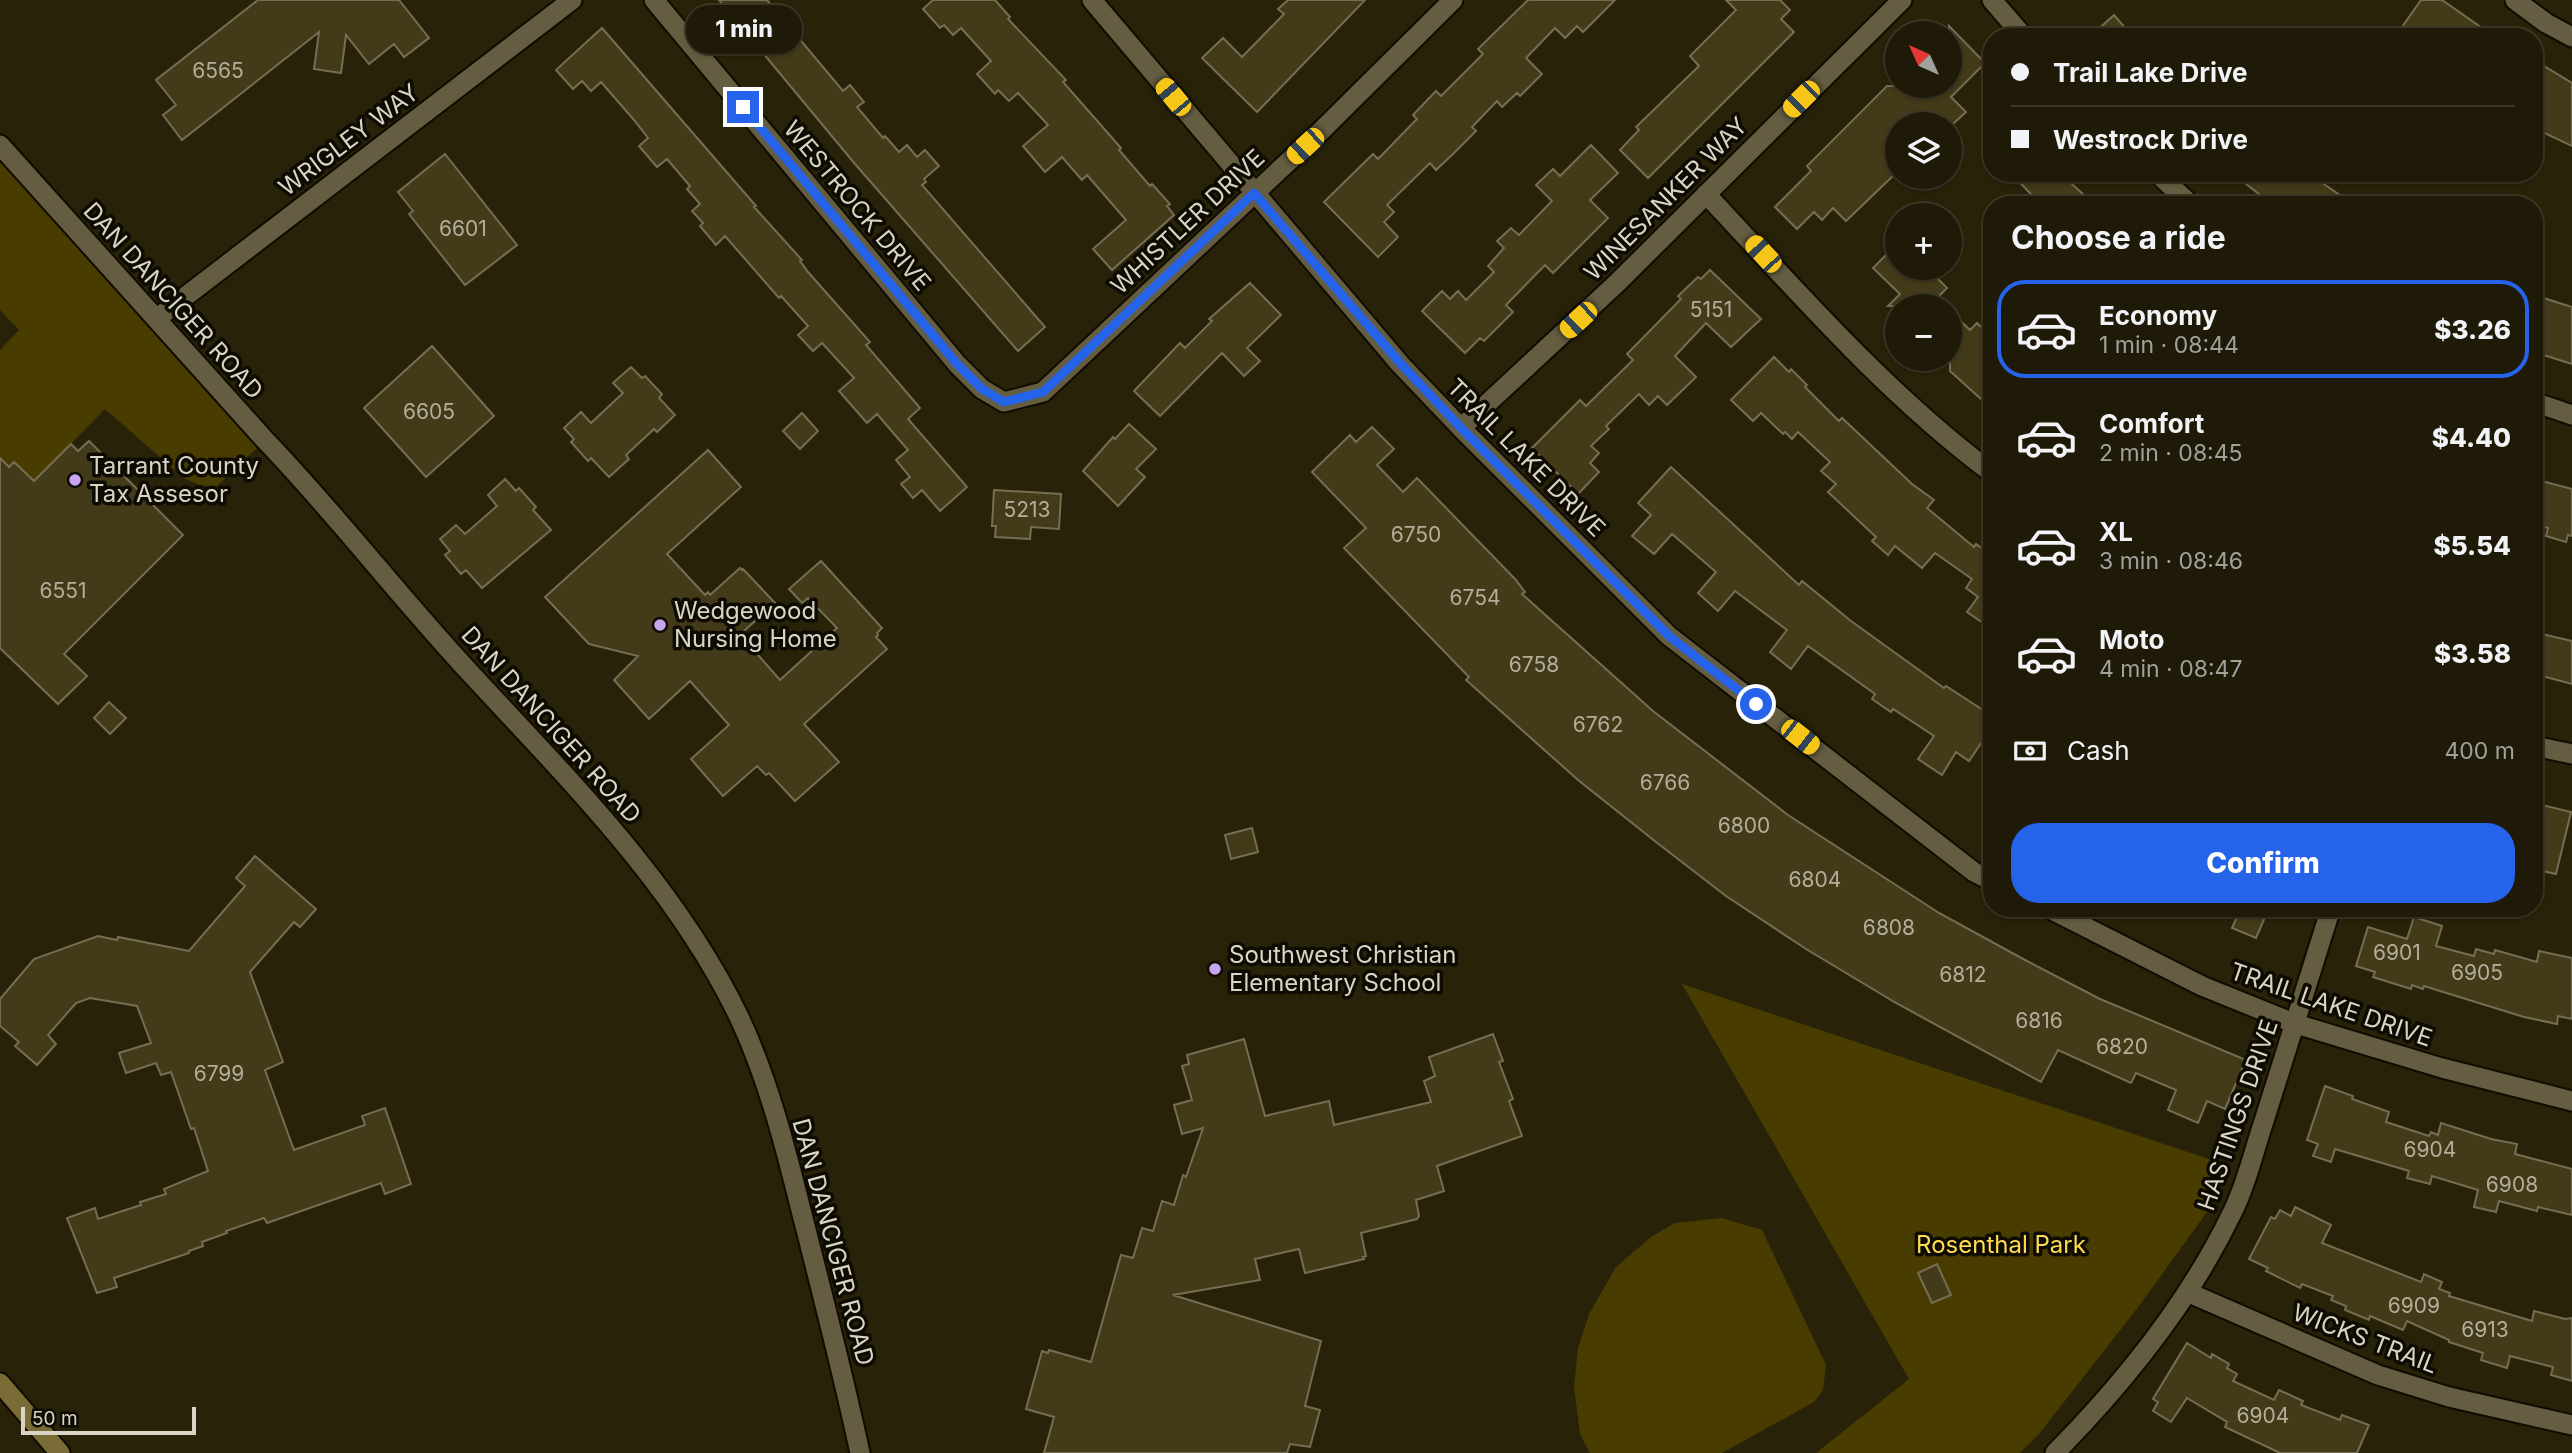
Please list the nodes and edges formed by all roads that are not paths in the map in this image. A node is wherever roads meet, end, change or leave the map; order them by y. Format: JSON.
{"nodes":[{"id":1,"x":572,"y":0,"type":"edge"},
{"id":2,"x":654,"y":0,"type":"edge"},
{"id":3,"x":1091,"y":0,"type":"edge"},
{"id":4,"x":1452,"y":0,"type":"edge"},
{"id":5,"x":1902,"y":0,"type":"edge"},
{"id":6,"x":1992,"y":0,"type":"edge"},
{"id":7,"x":2515,"y":0,"type":"edge"},
{"id":8,"x":2016,"y":28,"type":"edge"},
{"id":9,"x":2572,"y":37,"type":"edge"},
{"id":10,"x":0,"y":145,"type":"edge"},
{"id":11,"x":2167,"y":182,"type":"edge"},
{"id":12,"x":1254,"y":193,"type":"junction"},
{"id":13,"x":1706,"y":194,"type":"junction"},
{"id":14,"x":2181,"y":196,"type":"edge"},
{"id":15,"x":156,"y":319,"type":"junction"},
{"id":16,"x":1004,"y":402,"type":"joint"},
{"id":17,"x":2543,"y":405,"type":"edge"},
{"id":18,"x":2572,"y":415,"type":"edge"},
{"id":19,"x":1461,"y":428,"type":"junction"},
{"id":20,"x":1983,"y":467,"type":"edge"},
{"id":21,"x":2543,"y":748,"type":"edge"},
{"id":22,"x":2572,"y":754,"type":"edge"},
{"id":23,"x":1983,"y":876,"type":"edge"},
{"id":24,"x":2066,"y":917,"type":"edge"},
{"id":25,"x":2327,"y":917,"type":"edge"},
{"id":26,"x":2296,"y":1024,"type":"junction"},
{"id":27,"x":2572,"y":1101,"type":"edge"},
{"id":28,"x":2187,"y":1292,"type":"junction"},
{"id":29,"x":0,"y":1382,"type":"edge"},
{"id":30,"x":2572,"y":1425,"type":"edge"},
{"id":31,"x":60,"y":1453,"type":"edge"},
{"id":32,"x":860,"y":1453,"type":"edge"},
{"id":33,"x":2055,"y":1453,"type":"edge"}],
"edges":[{"from":1,"to":15,"type":"street","name":"WRIGLEY WAY"},
{"from":2,"to":16,"type":"street","name":"WESTROCK DRIVE"},
{"from":3,"to":12,"type":"street","name":"TRAIL LAKE DRIVE"},
{"from":4,"to":12,"type":"street","name":"WHISTLER DRIVE"},
{"from":5,"to":13,"type":"street","name":"WINESANKER WAY"},
{"from":6,"to":8,"type":"street"},
{"from":7,"to":9,"type":"street"},
{"from":10,"to":15,"type":"street","name":"DAN DANCIGER ROAD"},
{"from":11,"to":14,"type":"street"},
{"from":12,"to":16,"type":"street","name":"WHISTLER DRIVE"},
{"from":12,"to":19,"type":"street","name":"TRAIL LAKE DRIVE"},
{"from":13,"to":19,"type":"street","name":"WINESANKER WAY"},
{"from":13,"to":20,"type":"street"},
{"from":15,"to":32,"type":"street","name":"DAN DANCIGER ROAD"},
{"from":17,"to":18,"type":"street"},
{"from":19,"to":23,"type":"street","name":"TRAIL LAKE DRIVE"},
{"from":21,"to":22,"type":"street"},
{"from":24,"to":26,"type":"street","name":"TRAIL LAKE DRIVE"},
{"from":25,"to":26,"type":"street","name":"HASTINGS DRIVE"},
{"from":26,"to":27,"type":"street","name":"TRAIL LAKE DRIVE"},
{"from":26,"to":28,"type":"street","name":"HASTINGS DRIVE"},
{"from":28,"to":30,"type":"street","name":"WICKS TRAIL"},
{"from":28,"to":33,"type":"street","name":"HASTINGS DRIVE"},
{"from":29,"to":31,"type":"main road"}]}
